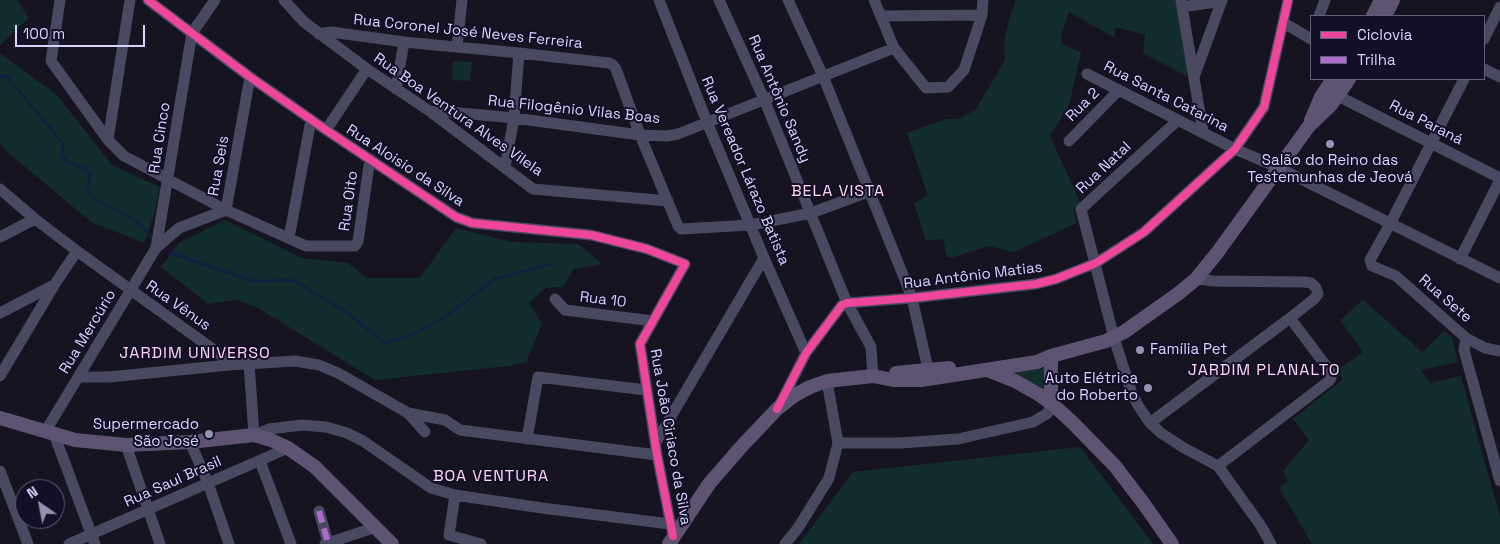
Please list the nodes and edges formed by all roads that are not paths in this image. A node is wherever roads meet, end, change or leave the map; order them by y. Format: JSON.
{"nodes":[{"id":1,"x":60,"y":0,"type":"edge"},
{"id":2,"x":130,"y":0,"type":"edge"},
{"id":3,"x":148,"y":0,"type":"edge"},
{"id":4,"x":215,"y":0,"type":"edge"},
{"id":5,"x":462,"y":0,"type":"edge"},
{"id":6,"x":660,"y":0,"type":"edge"},
{"id":7,"x":719,"y":0,"type":"edge"},
{"id":8,"x":788,"y":0,"type":"edge"},
{"id":9,"x":874,"y":0,"type":"edge"},
{"id":10,"x":983,"y":0,"type":"edge"},
{"id":11,"x":1222,"y":0,"type":"edge"},
{"id":12,"x":1288,"y":0,"type":"edge"},
{"id":13,"x":1325,"y":0,"type":"edge"},
{"id":14,"x":1381,"y":0,"type":"edge"},
{"id":15,"x":1393,"y":0,"type":"edge"},
{"id":16,"x":288,"y":2,"type":"edge"},
{"id":17,"x":1181,"y":4,"type":"edge"},
{"id":18,"x":1500,"y":7,"type":"edge"},
{"id":19,"x":982,"y":15,"type":"junction"},
{"id":20,"x":1319,"y":15,"type":"edge"},
{"id":21,"x":1374,"y":15,"type":"edge"},
{"id":22,"x":1386,"y":15,"type":"edge"},
{"id":23,"x":881,"y":16,"type":"junction"},
{"id":24,"x":1284,"y":23,"type":"junction"},
{"id":25,"x":192,"y":33,"type":"junction"},
{"id":26,"x":319,"y":34,"type":"junction"},
{"id":27,"x":1485,"y":37,"type":"edge"},
{"id":28,"x":1310,"y":38,"type":"edge"},
{"id":29,"x":404,"y":42,"type":"junction"},
{"id":30,"x":457,"y":47,"type":"junction"},
{"id":31,"x":894,"y":48,"type":"junction"},
{"id":32,"x":519,"y":53,"type":"junction"},
{"id":33,"x":366,"y":69,"type":"junction"},
{"id":34,"x":1485,"y":70,"type":"edge"},
{"id":35,"x":1087,"y":74,"type":"dead end"},
{"id":36,"x":823,"y":76,"type":"junction"},
{"id":37,"x":250,"y":77,"type":"junction"},
{"id":38,"x":1500,"y":77,"type":"edge"},
{"id":39,"x":1194,"y":79,"type":"junction"},
{"id":40,"x":1332,"y":80,"type":"edge"},
{"id":41,"x":1348,"y":80,"type":"edge"},
{"id":42,"x":1463,"y":80,"type":"edge"},
{"id":43,"x":396,"y":89,"type":"junction"},
{"id":44,"x":1119,"y":90,"type":"junction"},
{"id":45,"x":1338,"y":96,"type":"junction"},
{"id":46,"x":764,"y":99,"type":"junction"},
{"id":47,"x":431,"y":112,"type":"junction"},
{"id":48,"x":514,"y":118,"type":"junction"},
{"id":49,"x":311,"y":120,"type":"junction"},
{"id":50,"x":1178,"y":120,"type":"junction"},
{"id":51,"x":707,"y":122,"type":"junction"},
{"id":52,"x":1309,"y":126,"type":"junction"},
{"id":53,"x":326,"y":130,"type":"junction"},
{"id":54,"x":1203,"y":132,"type":"junction"},
{"id":55,"x":640,"y":135,"type":"junction"},
{"id":56,"x":108,"y":140,"type":"junction"},
{"id":57,"x":1069,"y":141,"type":"dead end"},
{"id":58,"x":1431,"y":143,"type":"junction"},
{"id":59,"x":1235,"y":149,"type":"junction"},
{"id":60,"x":370,"y":159,"type":"junction"},
{"id":61,"x":505,"y":167,"type":"junction"},
{"id":62,"x":1279,"y":168,"type":"junction"},
{"id":63,"x":169,"y":179,"type":"junction"},
{"id":64,"x":1500,"y":179,"type":"edge"},
{"id":65,"x":0,"y":189,"type":"edge"},
{"id":66,"x":868,"y":192,"type":"junction"},
{"id":67,"x":668,"y":201,"type":"junction"},
{"id":68,"x":226,"y":210,"type":"junction"},
{"id":69,"x":811,"y":213,"type":"junction"},
{"id":70,"x":35,"y":218,"type":"junction"},
{"id":71,"x":1390,"y":224,"type":"junction"},
{"id":72,"x":750,"y":225,"type":"junction"},
{"id":73,"x":0,"y":237,"type":"edge"},
{"id":74,"x":289,"y":238,"type":"junction"},
{"id":75,"x":156,"y":248,"type":"junction"},
{"id":76,"x":78,"y":251,"type":"junction"},
{"id":77,"x":764,"y":258,"type":"junction"},
{"id":78,"x":1460,"y":259,"type":"junction"},
{"id":79,"x":1096,"y":263,"type":"junction"},
{"id":80,"x":685,"y":264,"type":"joint"},
{"id":81,"x":1500,"y":278,"type":"edge"},
{"id":82,"x":1196,"y":279,"type":"junction"},
{"id":83,"x":55,"y":284,"type":"junction"},
{"id":84,"x":131,"y":291,"type":"junction"},
{"id":85,"x":912,"y":298,"type":"junction"},
{"id":86,"x":554,"y":299,"type":"dead end"},
{"id":87,"x":847,"y":303,"type":"junction"},
{"id":88,"x":0,"y":313,"type":"edge"},
{"id":89,"x":1290,"y":318,"type":"junction"},
{"id":90,"x":653,"y":321,"type":"junction"},
{"id":91,"x":1114,"y":338,"type":"junction"},
{"id":92,"x":1466,"y":338,"type":"junction"},
{"id":93,"x":1500,"y":351,"type":"edge"},
{"id":94,"x":806,"y":353,"type":"junction"},
{"id":95,"x":1051,"y":356,"type":"junction"},
{"id":96,"x":249,"y":363,"type":"junction"},
{"id":97,"x":229,"y":365,"type":"junction"},
{"id":98,"x":970,"y":366,"type":"junction"},
{"id":99,"x":987,"y":370,"type":"junction"},
{"id":100,"x":925,"y":375,"type":"junction"},
{"id":101,"x":0,"y":376,"type":"edge"},
{"id":102,"x":878,"y":376,"type":"junction"},
{"id":103,"x":78,"y":377,"type":"junction"},
{"id":104,"x":942,"y":377,"type":"junction"},
{"id":105,"x":827,"y":381,"type":"junction"},
{"id":106,"x":646,"y":390,"type":"junction"},
{"id":107,"x":1038,"y":394,"type":"junction"},
{"id":108,"x":1051,"y":403,"type":"junction"},
{"id":109,"x":777,"y":409,"type":"junction"},
{"id":110,"x":408,"y":413,"type":"junction"},
{"id":111,"x":0,"y":418,"type":"edge"},
{"id":112,"x":1150,"y":423,"type":"junction"},
{"id":113,"x":425,"y":432,"type":"dead end"},
{"id":114,"x":50,"y":433,"type":"junction"},
{"id":115,"x":254,"y":435,"type":"junction"},
{"id":116,"x":527,"y":439,"type":"junction"},
{"id":117,"x":190,"y":442,"type":"junction"},
{"id":118,"x":656,"y":442,"type":"junction"},
{"id":119,"x":838,"y":443,"type":"junction"},
{"id":120,"x":126,"y":445,"type":"junction"},
{"id":121,"x":288,"y":448,"type":"junction"},
{"id":122,"x":657,"y":456,"type":"junction"},
{"id":123,"x":260,"y":461,"type":"junction"},
{"id":124,"x":1218,"y":466,"type":"junction"},
{"id":125,"x":0,"y":471,"type":"edge"},
{"id":126,"x":1500,"y":481,"type":"edge"},
{"id":127,"x":208,"y":483,"type":"junction"},
{"id":128,"x":455,"y":494,"type":"junction"},
{"id":129,"x":148,"y":510,"type":"junction"},
{"id":130,"x":319,"y":511,"type":"dead end"},
{"id":131,"x":376,"y":527,"type":"junction"},
{"id":132,"x":670,"y":535,"type":"edge"},
{"id":133,"x":93,"y":539,"type":"edge"},
{"id":134,"x":326,"y":543,"type":"edge"},
{"id":135,"x":28,"y":544,"type":"edge"},
{"id":136,"x":69,"y":544,"type":"edge"},
{"id":137,"x":160,"y":544,"type":"edge"},
{"id":138,"x":229,"y":544,"type":"edge"},
{"id":139,"x":291,"y":544,"type":"edge"},
{"id":140,"x":392,"y":544,"type":"edge"},
{"id":141,"x":481,"y":544,"type":"edge"},
{"id":142,"x":785,"y":544,"type":"edge"},
{"id":143,"x":1172,"y":544,"type":"edge"},
{"id":144,"x":1271,"y":544,"type":"edge"}],
"edges":[{"from":1,"to":56,"type":"street"},
{"from":2,"to":56,"type":"street"},
{"from":3,"to":25,"type":"street","name":"Rua Aloisio da Silva"},
{"from":4,"to":25,"type":"street"},
{"from":5,"to":30,"type":"street"},
{"from":6,"to":51,"type":"street","name":"Rua Vereador Lárazo Batista"},
{"from":7,"to":46,"type":"street","name":"Rua Antônio Sandy"},
{"from":8,"to":36,"type":"street"},
{"from":9,"to":23,"type":"street"},
{"from":10,"to":19,"type":"street"},
{"from":11,"to":17,"type":"street"},
{"from":11,"to":39,"type":"street"},
{"from":12,"to":24,"type":"street","name":"Rua Antônio Matias"},
{"from":13,"to":20,"type":"street"},
{"from":14,"to":21,"type":"main road"},
{"from":15,"to":22,"type":"main road"},
{"from":16,"to":26,"type":"street","name":"Rua Boa Ventura Alves Vilela"},
{"from":17,"to":39,"type":"street"},
{"from":18,"to":27,"type":"street"},
{"from":19,"to":23,"type":"street"},
{"from":19,"to":31,"type":"street"},
{"from":23,"to":31,"type":"street"},
{"from":24,"to":28,"type":"street"},
{"from":24,"to":59,"type":"street","name":"Rua Antônio Matias"},
{"from":25,"to":37,"type":"street","name":"Rua Aloisio da Silva"},
{"from":25,"to":63,"type":"street","name":"Rua Cinco"},
{"from":26,"to":29,"type":"street","name":"Rua Coronel José Neves Ferreira"},
{"from":26,"to":33,"type":"street","name":"Rua Boa Ventura Alves Vilela"},
{"from":29,"to":30,"type":"street","name":"Rua Coronel José Neves Ferreira"},
{"from":29,"to":43,"type":"street"},
{"from":30,"to":32,"type":"street","name":"Rua Coronel José Neves Ferreira"},
{"from":31,"to":36,"type":"street","name":"Rua Filogênio Vilas Boas"},
{"from":32,"to":48,"type":"street"},
{"from":32,"to":55,"type":"street","name":"Rua Coronel José Neves Ferreira"},
{"from":33,"to":43,"type":"street","name":"Rua Boa Ventura Alves Vilela"},
{"from":33,"to":53,"type":"street"},
{"from":34,"to":38,"type":"street"},
{"from":35,"to":44,"type":"street","name":"Rua Santa Catarina"},
{"from":36,"to":46,"type":"street","name":"Rua Filogênio Vilas Boas"},
{"from":36,"to":66,"type":"street"},
{"from":37,"to":49,"type":"street","name":"Rua Aloisio da Silva"},
{"from":37,"to":68,"type":"street","name":"Rua Seis"},
{"from":39,"to":54,"type":"street"},
{"from":40,"to":52,"type":"main road"},
{"from":41,"to":45,"type":"main road"},
{"from":42,"to":58,"type":"street"},
{"from":43,"to":47,"type":"street","name":"Rua Boa Ventura Alves Vilela"},
{"from":44,"to":50,"type":"street","name":"Rua Santa Catarina"},
{"from":44,"to":57,"type":"street","name":"Rua 2"},
{"from":45,"to":52,"type":"main road"},
{"from":45,"to":58,"type":"street","name":"Rua Paraná"},
{"from":46,"to":51,"type":"street","name":"Rua Filogênio Vilas Boas"},
{"from":46,"to":69,"type":"street","name":"Rua Antônio Sandy"},
{"from":47,"to":48,"type":"street","name":"Rua Filogênio Vilas Boas"},
{"from":47,"to":61,"type":"street","name":"Rua Boa Ventura Alves Vilela"},
{"from":48,"to":55,"type":"street","name":"Rua Filogênio Vilas Boas"},
{"from":48,"to":61,"type":"street"},
{"from":49,"to":53,"type":"street","name":"Rua Aloisio da Silva"},
{"from":49,"to":74,"type":"street"},
{"from":50,"to":54,"type":"street","name":"Rua Santa Catarina"},
{"from":50,"to":79,"type":"street","name":"Rua Natal"},
{"from":51,"to":55,"type":"street","name":"Rua Filogênio Vilas Boas"},
{"from":51,"to":72,"type":"street","name":"Rua Vereador Lárazo Batista"},
{"from":52,"to":62,"type":"main road"},
{"from":53,"to":60,"type":"street","name":"Rua Aloisio da Silva"},
{"from":54,"to":59,"type":"street","name":"Rua Santa Catarina"},
{"from":55,"to":67,"type":"street"},
{"from":56,"to":63,"type":"street"},
{"from":58,"to":64,"type":"street","name":"Rua Paraná"},
{"from":58,"to":71,"type":"street"},
{"from":59,"to":62,"type":"street","name":"Rua Santa Catarina"},
{"from":59,"to":79,"type":"street","name":"Rua Antônio Matias"},
{"from":60,"to":74,"type":"street","name":"Rua Oito"},
{"from":60,"to":80,"type":"street","name":"Rua Aloisio da Silva"},
{"from":61,"to":67,"type":"street","name":"Rua Boa Ventura Alves Vilela"},
{"from":62,"to":71,"type":"street","name":"Rua Santa Catarina"},
{"from":62,"to":82,"type":"main road"},
{"from":63,"to":68,"type":"street"},
{"from":63,"to":75,"type":"street","name":"Rua Cinco"},
{"from":64,"to":78,"type":"street"},
{"from":65,"to":70,"type":"street","name":"Rua Vênus"},
{"from":66,"to":69,"type":"street"},
{"from":66,"to":85,"type":"street"},
{"from":67,"to":72,"type":"street"},
{"from":68,"to":74,"type":"street"},
{"from":68,"to":75,"type":"street","name":"Rua Seis"},
{"from":69,"to":72,"type":"street"},
{"from":69,"to":87,"type":"street","name":"Rua Antônio Sandy"},
{"from":70,"to":73,"type":"street"},
{"from":70,"to":76,"type":"street","name":"Rua Vênus"},
{"from":71,"to":78,"type":"street","name":"Rua Santa Catarina"},
{"from":71,"to":92,"type":"street","name":"Rua Sete"},
{"from":72,"to":77,"type":"street","name":"Rua Vereador Lárazo Batista"},
{"from":75,"to":84,"type":"street","name":"Rua Mercúrio"},
{"from":76,"to":83,"type":"street"},
{"from":76,"to":84,"type":"street","name":"Rua Vênus"},
{"from":77,"to":94,"type":"street","name":"Rua Vereador Lárazo Batista"},
{"from":77,"to":118,"type":"street"},
{"from":78,"to":81,"type":"street","name":"Rua Santa Catarina"},
{"from":79,"to":85,"type":"street","name":"Rua Antônio Matias"},
{"from":79,"to":91,"type":"street","name":"Rua Natal"},
{"from":80,"to":90,"type":"street","name":"Rua João Ciriaco da Silva"},
{"from":82,"to":89,"type":"street"},
{"from":82,"to":91,"type":"main road"},
{"from":83,"to":88,"type":"street"},
{"from":83,"to":101,"type":"street"},
{"from":84,"to":97,"type":"street","name":"Rua Vênus"},
{"from":84,"to":103,"type":"street","name":"Rua Mercúrio"},
{"from":85,"to":87,"type":"street","name":"Rua Antônio Matias"},
{"from":85,"to":100,"type":"street"},
{"from":86,"to":90,"type":"street","name":"Rua 10"},
{"from":87,"to":94,"type":"street"},
{"from":87,"to":102,"type":"street","name":"Rua Antônio Sandy"},
{"from":89,"to":112,"type":"street"},
{"from":89,"to":124,"type":"street"},
{"from":90,"to":106,"type":"street","name":"Rua João Ciriaco da Silva"},
{"from":91,"to":95,"type":"main road"},
{"from":91,"to":112,"type":"street","name":"Rua Natal"},
{"from":92,"to":93,"type":"street","name":"Rua Sete"},
{"from":92,"to":126,"type":"street"},
{"from":94,"to":109,"type":"street"},
{"from":95,"to":98,"type":"main road"},
{"from":95,"to":99,"type":"main road"},
{"from":95,"to":108,"type":"main road"},
{"from":96,"to":97,"type":"street"},
{"from":96,"to":110,"type":"street"},
{"from":96,"to":115,"type":"street"},
{"from":97,"to":103,"type":"street"},
{"from":98,"to":99,"type":"main road"},
{"from":98,"to":100,"type":"main road"},
{"from":99,"to":104,"type":"main road"},
{"from":99,"to":107,"type":"main road"},
{"from":100,"to":102,"type":"main road"},
{"from":100,"to":104,"type":"main road"},
{"from":102,"to":105,"type":"main road"},
{"from":103,"to":114,"type":"street","name":"Rua Mercúrio"},
{"from":104,"to":107,"type":"main road"},
{"from":105,"to":109,"type":"main road"},
{"from":105,"to":119,"type":"street"},
{"from":106,"to":116,"type":"street"},
{"from":106,"to":118,"type":"street","name":"Rua João Ciriaco da Silva"},
{"from":107,"to":108,"type":"main road"},
{"from":108,"to":119,"type":"street"},
{"from":108,"to":143,"type":"main road"},
{"from":109,"to":132,"type":"main road"},
{"from":110,"to":113,"type":"street"},
{"from":110,"to":116,"type":"street"},
{"from":111,"to":114,"type":"main road"},
{"from":112,"to":124,"type":"street","name":"Rua Natal"},
{"from":114,"to":120,"type":"main road"},
{"from":114,"to":133,"type":"street"},
{"from":115,"to":117,"type":"main road"},
{"from":115,"to":121,"type":"main road"},
{"from":115,"to":128,"type":"street"},
{"from":116,"to":122,"type":"street"},
{"from":117,"to":120,"type":"main road"},
{"from":117,"to":127,"type":"street"},
{"from":118,"to":122,"type":"street","name":"Rua João Ciriaco da Silva"},
{"from":119,"to":142,"type":"street"},
{"from":120,"to":129,"type":"street"},
{"from":121,"to":123,"type":"street","name":"Rua Saul Brasil"},
{"from":121,"to":131,"type":"main road"},
{"from":122,"to":132,"type":"street","name":"Rua João Ciriaco da Silva"},
{"from":123,"to":127,"type":"street","name":"Rua Saul Brasil"},
{"from":123,"to":139,"type":"street"},
{"from":124,"to":144,"type":"street"},
{"from":125,"to":135,"type":"street"},
{"from":127,"to":129,"type":"street","name":"Rua Saul Brasil"},
{"from":127,"to":138,"type":"street"},
{"from":128,"to":132,"type":"street"},
{"from":128,"to":141,"type":"street"},
{"from":129,"to":133,"type":"street","name":"Rua Saul Brasil"},
{"from":129,"to":137,"type":"street"},
{"from":130,"to":134,"type":"street"},
{"from":131,"to":134,"type":"street"},
{"from":131,"to":140,"type":"main road"},
{"from":133,"to":136,"type":"street","name":"Rua Saul Brasil"}]}
